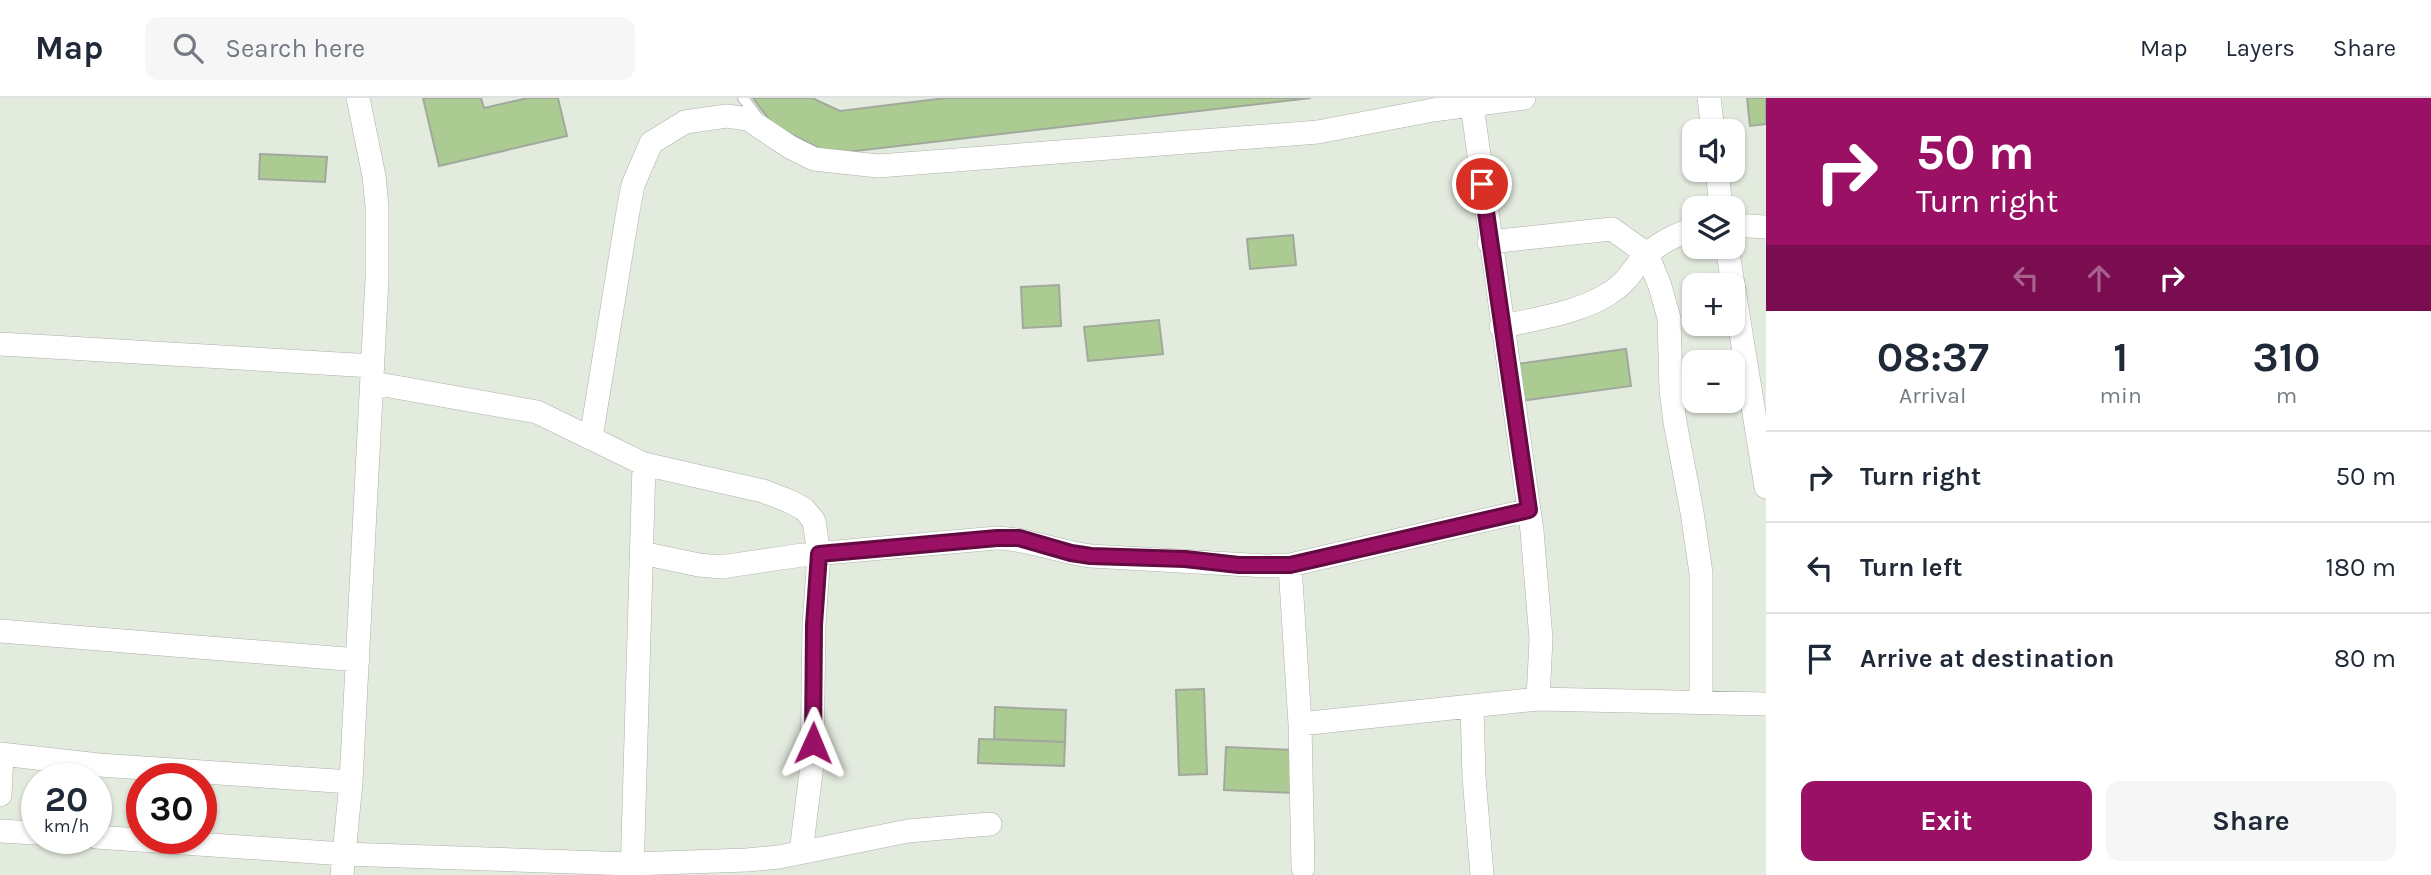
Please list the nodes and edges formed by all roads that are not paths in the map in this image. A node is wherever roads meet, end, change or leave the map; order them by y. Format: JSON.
{"nodes":[{"id":1,"x":358,"y":98,"type":"edge"},
{"id":2,"x":743,"y":98,"type":"edge"},
{"id":3,"x":1524,"y":98,"type":"edge"},
{"id":4,"x":1709,"y":98,"type":"edge"},
{"id":5,"x":1472,"y":105,"type":"junction"},
{"id":6,"x":1712,"y":119,"type":"edge"},
{"id":7,"x":790,"y":147,"type":"junction"},
{"id":8,"x":1745,"y":226,"type":"edge"},
{"id":9,"x":1766,"y":227,"type":"edge"},
{"id":10,"x":1682,"y":233,"type":"edge"},
{"id":11,"x":1489,"y":242,"type":"junction"},
{"id":12,"x":1647,"y":254,"type":"junction"},
{"id":13,"x":1729,"y":259,"type":"edge"},
{"id":14,"x":1502,"y":327,"type":"junction"},
{"id":15,"x":0,"y":344,"type":"edge"},
{"id":16,"x":373,"y":374,"type":"junction"},
{"id":17,"x":591,"y":438,"type":"junction"},
{"id":18,"x":1763,"y":444,"type":"edge"},
{"id":19,"x":643,"y":464,"type":"junction"},
{"id":20,"x":1766,"y":487,"type":"edge"},
{"id":21,"x":1529,"y":510,"type":"junction"},
{"id":22,"x":642,"y":553,"type":"junction"},
{"id":23,"x":819,"y":554,"type":"junction"},
{"id":24,"x":1290,"y":565,"type":"junction"},
{"id":25,"x":0,"y":631,"type":"edge"},
{"id":26,"x":358,"y":660,"type":"junction"},
{"id":27,"x":1538,"y":699,"type":"junction"},
{"id":28,"x":1701,"y":702,"type":"junction"},
{"id":29,"x":1766,"y":704,"type":"edge"},
{"id":30,"x":1472,"y":706,"type":"junction"},
{"id":31,"x":1300,"y":724,"type":"junction"},
{"id":32,"x":1,"y":755,"type":"edge"},
{"id":33,"x":351,"y":782,"type":"junction"},
{"id":34,"x":0,"y":794,"type":"edge"},
{"id":35,"x":990,"y":824,"type":"dead end"},
{"id":36,"x":0,"y":831,"type":"edge"},
{"id":37,"x":21,"y":832,"type":"edge"},
{"id":38,"x":112,"y":839,"type":"edge"},
{"id":39,"x":801,"y":852,"type":"junction"},
{"id":40,"x":343,"y":864,"type":"edge"},
{"id":41,"x":1303,"y":868,"type":"dead end"},
{"id":42,"x":631,"y":869,"type":"edge"},
{"id":43,"x":1482,"y":875,"type":"edge"}],
"edges":[{"from":1,"to":16,"type":"street"},
{"from":2,"to":7,"type":"lane"},
{"from":3,"to":5,"type":"street"},
{"from":4,"to":6,"type":"street"},
{"from":5,"to":7,"type":"street"},
{"from":5,"to":11,"type":"street"},
{"from":7,"to":17,"type":"street"},
{"from":8,"to":9,"type":"street"},
{"from":10,"to":12,"type":"street"},
{"from":11,"to":12,"type":"street"},
{"from":11,"to":14,"type":"street"},
{"from":12,"to":14,"type":"street"},
{"from":12,"to":28,"type":"street"},
{"from":13,"to":18,"type":"street"},
{"from":14,"to":21,"type":"street"},
{"from":15,"to":16,"type":"street"},
{"from":16,"to":17,"type":"street"},
{"from":16,"to":26,"type":"street"},
{"from":17,"to":19,"type":"street"},
{"from":18,"to":20,"type":"street"},
{"from":19,"to":22,"type":"street"},
{"from":19,"to":23,"type":"street"},
{"from":21,"to":24,"type":"street"},
{"from":21,"to":27,"type":"street"},
{"from":22,"to":23,"type":"street"},
{"from":22,"to":42,"type":"street"},
{"from":23,"to":24,"type":"street"},
{"from":23,"to":39,"type":"street"},
{"from":24,"to":31,"type":"street"},
{"from":25,"to":26,"type":"street"},
{"from":26,"to":33,"type":"street"},
{"from":27,"to":28,"type":"street"},
{"from":27,"to":30,"type":"street"},
{"from":28,"to":29,"type":"street"},
{"from":30,"to":31,"type":"street"},
{"from":30,"to":43,"type":"street"},
{"from":31,"to":41,"type":"street"},
{"from":32,"to":33,"type":"street"},
{"from":32,"to":34,"type":"street"},
{"from":33,"to":40,"type":"street"},
{"from":35,"to":39,"type":"street"},
{"from":36,"to":37,"type":"street"},
{"from":38,"to":40,"type":"street"},
{"from":39,"to":42,"type":"street"},
{"from":40,"to":42,"type":"street"}]}
